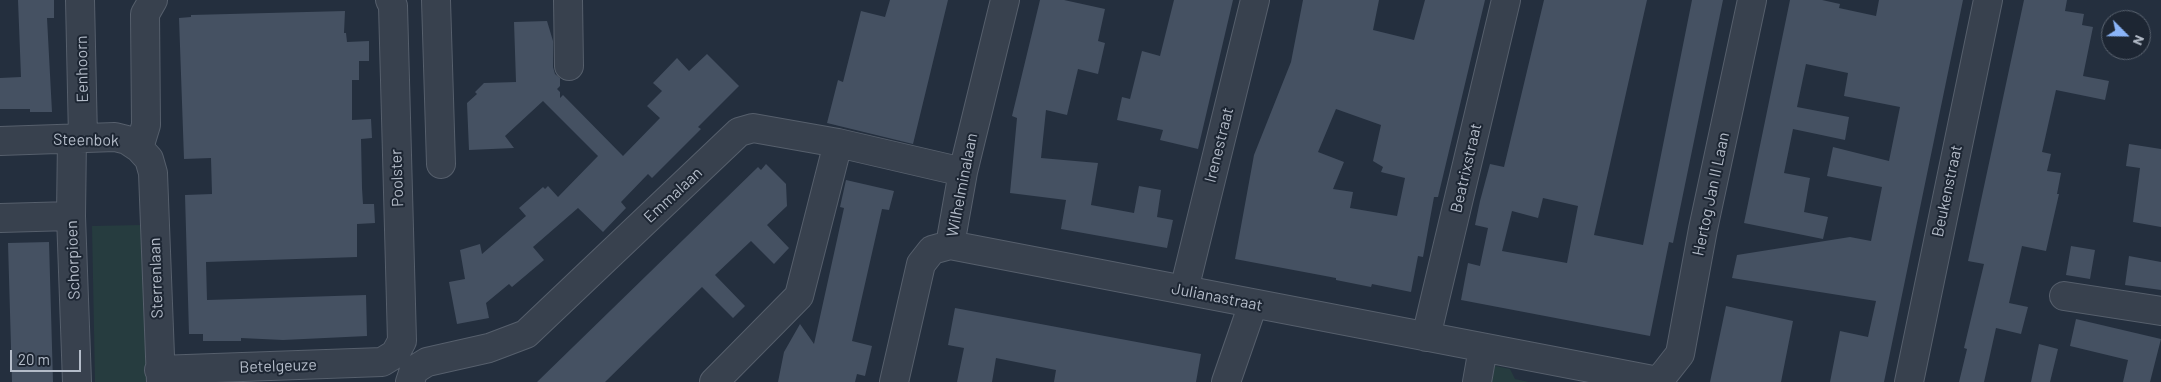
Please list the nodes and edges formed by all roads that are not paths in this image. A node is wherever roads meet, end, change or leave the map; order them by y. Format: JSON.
{"nodes":[{"id":1,"x":80,"y":0,"type":"edge"},
{"id":2,"x":153,"y":0,"type":"edge"},
{"id":3,"x":390,"y":0,"type":"edge"},
{"id":4,"x":436,"y":0,"type":"edge"},
{"id":5,"x":568,"y":0,"type":"edge"},
{"id":6,"x":1005,"y":0,"type":"edge"},
{"id":7,"x":1255,"y":0,"type":"edge"},
{"id":8,"x":1506,"y":0,"type":"edge"},
{"id":9,"x":1752,"y":0,"type":"edge"},
{"id":10,"x":1988,"y":0,"type":"edge"},
{"id":11,"x":569,"y":66,"type":"dead end"},
{"id":12,"x":77,"y":138,"type":"junction"},
{"id":13,"x":0,"y":141,"type":"edge"},
{"id":14,"x":838,"y":143,"type":"junction"},
{"id":15,"x":140,"y":148,"type":"junction"},
{"id":16,"x":441,"y":164,"type":"dead end"},
{"id":17,"x":963,"y":172,"type":"junction"},
{"id":18,"x":153,"y":173,"type":"joint"},
{"id":19,"x":71,"y":216,"type":"junction"},
{"id":20,"x":0,"y":218,"type":"edge"},
{"id":21,"x":950,"y":245,"type":"junction"},
{"id":22,"x":1184,"y":290,"type":"junction"},
{"id":23,"x":2064,"y":296,"type":"dead end"},
{"id":24,"x":1253,"y":304,"type":"junction"},
{"id":25,"x":2161,"y":311,"type":"edge"},
{"id":26,"x":1426,"y":337,"type":"junction"},
{"id":27,"x":1483,"y":348,"type":"junction"},
{"id":28,"x":406,"y":369,"type":"edge"},
{"id":29,"x":160,"y":376,"type":"edge"},
{"id":30,"x":719,"y":381,"type":"edge"},
{"id":31,"x":77,"y":382,"type":"edge"},
{"id":32,"x":894,"y":382,"type":"edge"},
{"id":33,"x":1226,"y":382,"type":"edge"},
{"id":34,"x":1477,"y":382,"type":"edge"},
{"id":35,"x":1658,"y":382,"type":"edge"},
{"id":36,"x":1908,"y":382,"type":"edge"}],
"edges":[{"from":1,"to":12,"type":"street","name":"Eenhoorn"},
{"from":2,"to":15,"type":"street"},
{"from":3,"to":28,"type":"street","name":"Poolster"},
{"from":4,"to":16,"type":"street"},
{"from":5,"to":11,"type":"street"},
{"from":6,"to":17,"type":"street","name":"Wilhelminalaan"},
{"from":7,"to":22,"type":"street","name":"Irenestraat"},
{"from":8,"to":26,"type":"street","name":"Beatrixstraat"},
{"from":9,"to":35,"type":"street","name":"Hertog Jan II Laan"},
{"from":10,"to":36,"type":"street","name":"Beukenstraat"},
{"from":12,"to":13,"type":"street","name":"Steenbok"},
{"from":12,"to":15,"type":"street","name":"Steenbok"},
{"from":12,"to":19,"type":"street","name":"Schorpioen"},
{"from":14,"to":17,"type":"street","name":"Emmalaan"},
{"from":14,"to":28,"type":"street","name":"Emmalaan"},
{"from":14,"to":30,"type":"street"},
{"from":15,"to":18,"type":"street","name":"Steenbok"},
{"from":17,"to":21,"type":"street","name":"Wilhelminalaan"},
{"from":18,"to":29,"type":"street","name":"Sterrenlaan"},
{"from":19,"to":20,"type":"street"},
{"from":19,"to":31,"type":"street","name":"Schorpioen"},
{"from":21,"to":22,"type":"street","name":"Julianastraat"},
{"from":21,"to":32,"type":"street","name":"Wilhelminalaan"},
{"from":22,"to":24,"type":"street","name":"Julianastraat"},
{"from":23,"to":25,"type":"street"},
{"from":24,"to":26,"type":"street","name":"Julianastraat"},
{"from":24,"to":33,"type":"street"},
{"from":26,"to":27,"type":"street","name":"Julianastraat"},
{"from":27,"to":34,"type":"street"},
{"from":27,"to":35,"type":"street","name":"Julianastraat"},
{"from":28,"to":29,"type":"street","name":"Betelgeuze"}]}
